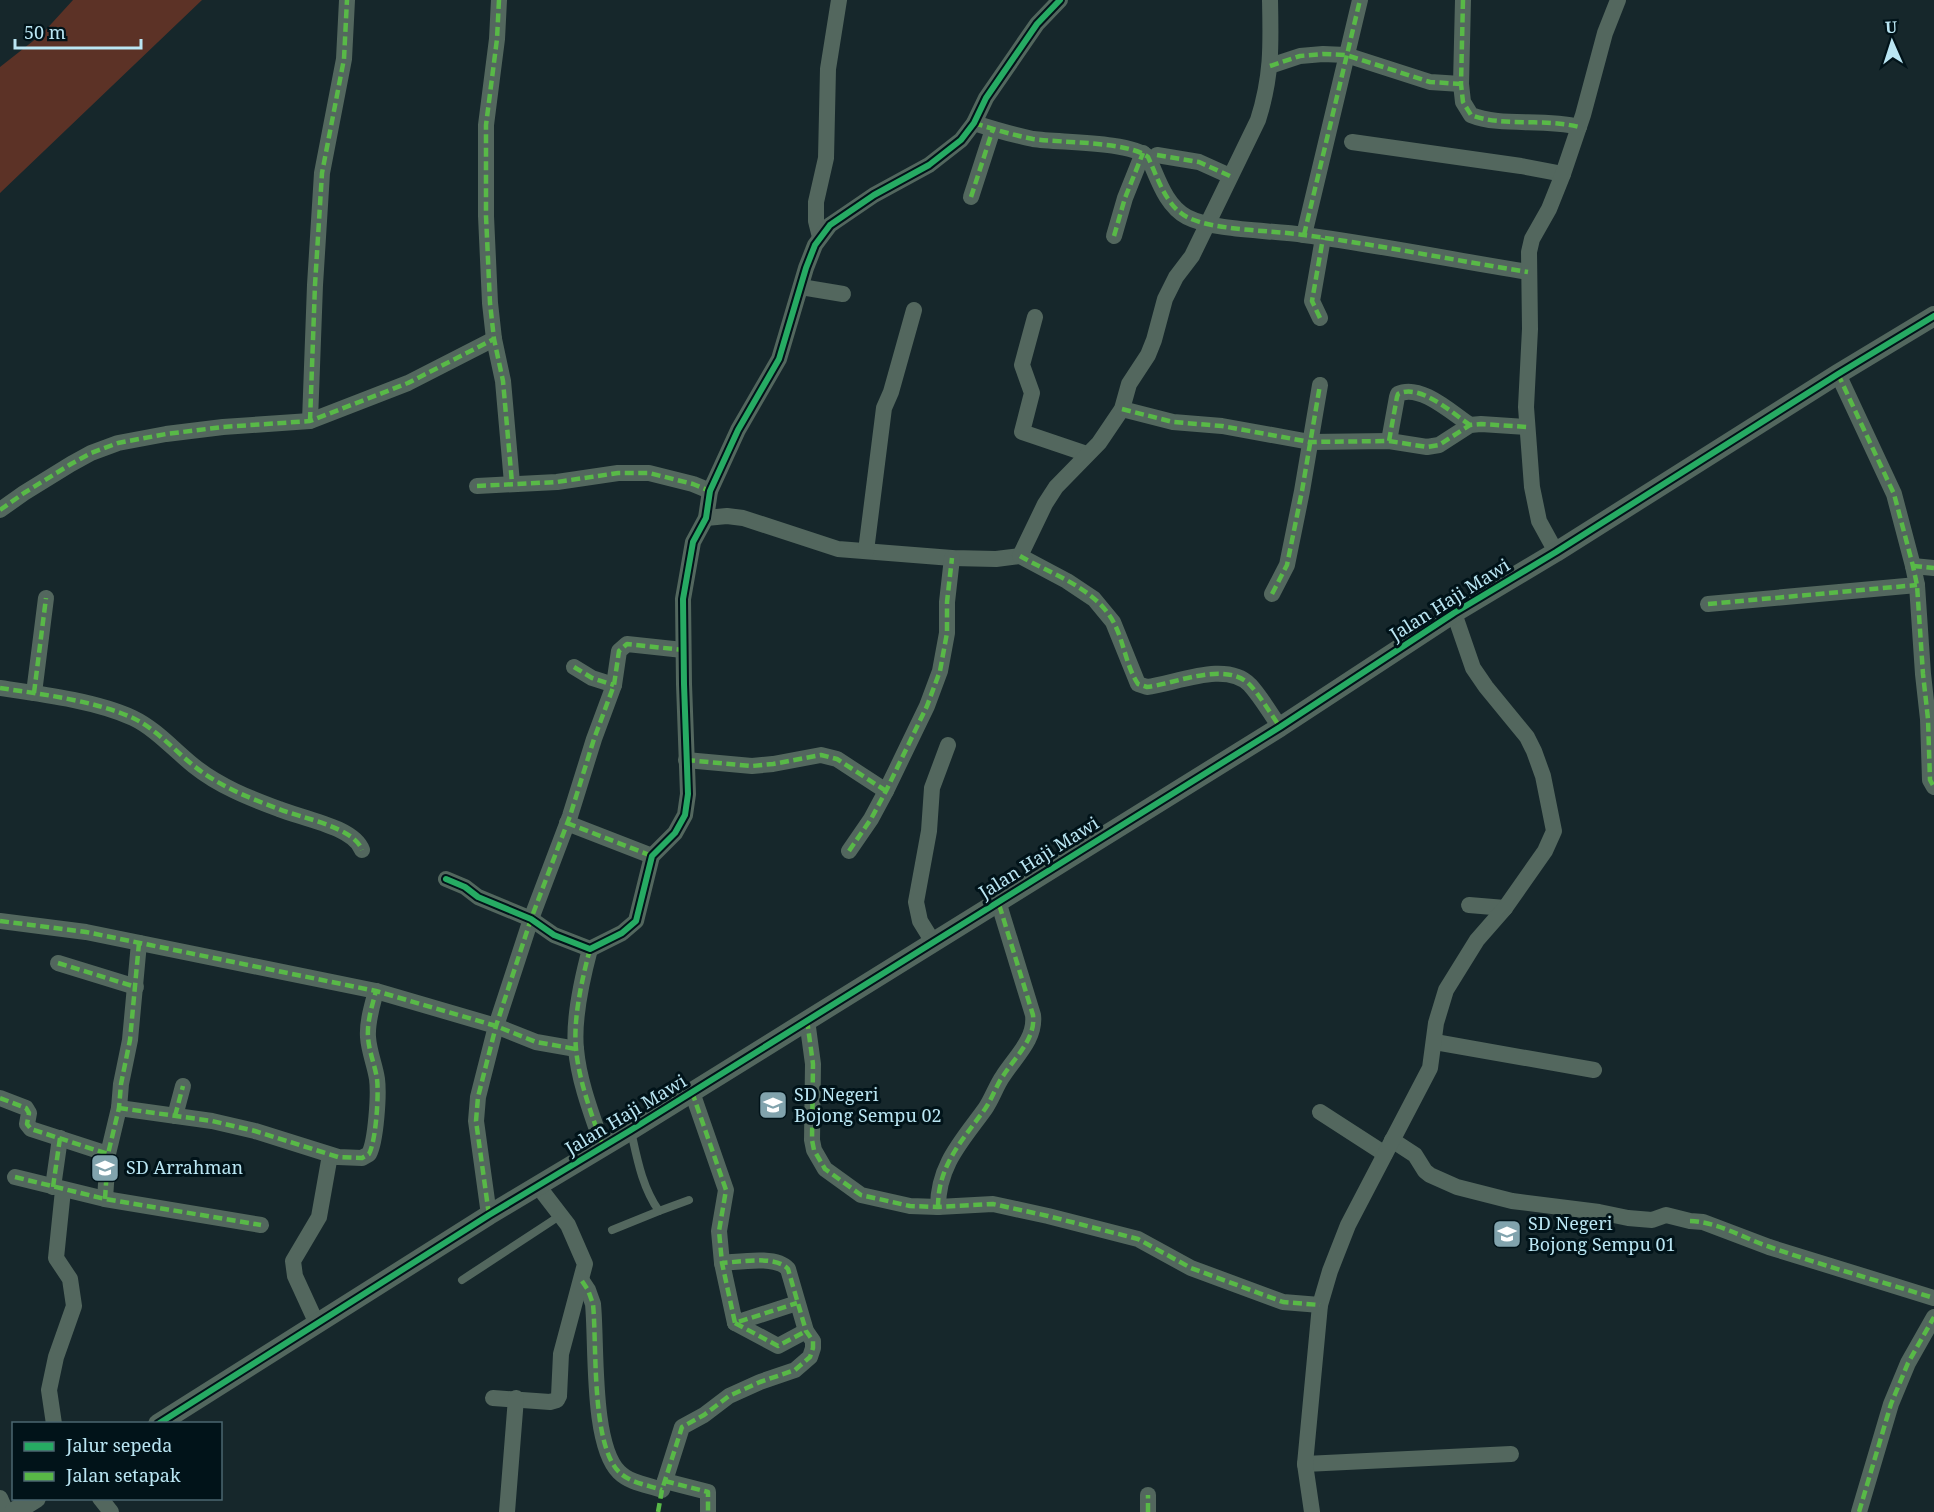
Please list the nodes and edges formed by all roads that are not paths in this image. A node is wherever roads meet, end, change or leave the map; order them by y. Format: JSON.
{"nodes":[{"id":1,"x":347,"y":0,"type":"edge"},
{"id":2,"x":499,"y":0,"type":"edge"},
{"id":3,"x":840,"y":0,"type":"edge"},
{"id":4,"x":1060,"y":0,"type":"edge"},
{"id":5,"x":1360,"y":0,"type":"edge"},
{"id":6,"x":1463,"y":0,"type":"edge"},
{"id":7,"x":1618,"y":0,"type":"edge"},
{"id":8,"x":1265,"y":1,"type":"edge"},
{"id":9,"x":1346,"y":55,"type":"junction"},
{"id":10,"x":1270,"y":66,"type":"junction"},
{"id":11,"x":1461,"y":84,"type":"junction"},
{"id":12,"x":974,"y":123,"type":"junction"},
{"id":13,"x":1579,"y":127,"type":"junction"},
{"id":14,"x":993,"y":129,"type":"junction"},
{"id":15,"x":1352,"y":142,"type":"dead end"},
{"id":16,"x":1150,"y":154,"type":"junction"},
{"id":17,"x":1563,"y":174,"type":"junction"},
{"id":18,"x":1230,"y":176,"type":"junction"},
{"id":19,"x":971,"y":197,"type":"dead end"},
{"id":20,"x":1208,"y":224,"type":"junction"},
{"id":21,"x":1304,"y":235,"type":"junction"},
{"id":22,"x":1114,"y":236,"type":"dead end"},
{"id":23,"x":820,"y":237,"type":"junction"},
{"id":24,"x":1323,"y":238,"type":"junction"},
{"id":25,"x":1528,"y":272,"type":"junction"},
{"id":26,"x":801,"y":287,"type":"junction"},
{"id":27,"x":843,"y":294,"type":"dead end"},
{"id":28,"x":914,"y":310,"type":"dead end"},
{"id":29,"x":1934,"y":316,"type":"edge"},
{"id":30,"x":1035,"y":317,"type":"dead end"},
{"id":31,"x":1320,"y":318,"type":"dead end"},
{"id":32,"x":494,"y":339,"type":"junction"},
{"id":33,"x":1838,"y":374,"type":"junction"},
{"id":34,"x":1320,"y":385,"type":"dead end"},
{"id":35,"x":1122,"y":409,"type":"junction"},
{"id":36,"x":310,"y":421,"type":"junction"},
{"id":37,"x":1470,"y":425,"type":"junction"},
{"id":38,"x":1527,"y":427,"type":"junction"},
{"id":39,"x":1389,"y":441,"type":"junction"},
{"id":40,"x":1311,"y":442,"type":"junction"},
{"id":41,"x":1087,"y":454,"type":"junction"},
{"id":42,"x":512,"y":483,"type":"junction"},
{"id":43,"x":477,"y":486,"type":"dead end"},
{"id":44,"x":710,"y":491,"type":"junction"},
{"id":45,"x":0,"y":510,"type":"edge"},
{"id":46,"x":706,"y":518,"type":"junction"},
{"id":47,"x":866,"y":551,"type":"junction"},
{"id":48,"x":1556,"y":552,"type":"junction"},
{"id":49,"x":1020,"y":556,"type":"junction"},
{"id":50,"x":952,"y":558,"type":"junction"},
{"id":51,"x":1913,"y":566,"type":"junction"},
{"id":52,"x":1934,"y":568,"type":"edge"},
{"id":53,"x":1917,"y":585,"type":"junction"},
{"id":54,"x":1272,"y":594,"type":"dead end"},
{"id":55,"x":46,"y":598,"type":"dead end"},
{"id":56,"x":1708,"y":604,"type":"dead end"},
{"id":57,"x":1454,"y":613,"type":"junction"},
{"id":58,"x":683,"y":650,"type":"junction"},
{"id":59,"x":574,"y":667,"type":"dead end"},
{"id":60,"x":614,"y":685,"type":"junction"},
{"id":61,"x":0,"y":688,"type":"edge"},
{"id":62,"x":34,"y":693,"type":"junction"},
{"id":63,"x":1280,"y":727,"type":"junction"},
{"id":64,"x":948,"y":745,"type":"dead end"},
{"id":65,"x":686,"y":760,"type":"junction"},
{"id":66,"x":1934,"y":788,"type":"edge"},
{"id":67,"x":886,"y":790,"type":"junction"},
{"id":68,"x":567,"y":823,"type":"junction"},
{"id":69,"x":362,"y":850,"type":"dead end"},
{"id":70,"x":849,"y":851,"type":"dead end"},
{"id":71,"x":652,"y":856,"type":"junction"},
{"id":72,"x":446,"y":879,"type":"dead end"},
{"id":73,"x":998,"y":901,"type":"junction"},
{"id":74,"x":1469,"y":905,"type":"dead end"},
{"id":75,"x":1505,"y":908,"type":"junction"},
{"id":76,"x":531,"y":919,"type":"junction"},
{"id":77,"x":0,"y":921,"type":"edge"},
{"id":78,"x":933,"y":942,"type":"junction"},
{"id":79,"x":139,"y":943,"type":"junction"},
{"id":80,"x":590,"y":949,"type":"junction"},
{"id":81,"x":58,"y":963,"type":"dead end"},
{"id":82,"x":136,"y":987,"type":"junction"},
{"id":83,"x":376,"y":991,"type":"junction"},
{"id":84,"x":807,"y":1020,"type":"junction"},
{"id":85,"x":496,"y":1026,"type":"junction"},
{"id":86,"x":1435,"y":1042,"type":"junction"},
{"id":87,"x":576,"y":1048,"type":"junction"},
{"id":88,"x":1594,"y":1070,"type":"dead end"},
{"id":89,"x":183,"y":1086,"type":"dead end"},
{"id":90,"x":692,"y":1092,"type":"junction"},
{"id":91,"x":0,"y":1098,"type":"edge"},
{"id":92,"x":119,"y":1108,"type":"junction"},
{"id":93,"x":1320,"y":1112,"type":"dead end"},
{"id":94,"x":175,"y":1116,"type":"junction"},
{"id":95,"x":631,"y":1130,"type":"junction"},
{"id":96,"x":60,"y":1138,"type":"junction"},
{"id":97,"x":603,"y":1147,"type":"junction"},
{"id":98,"x":1388,"y":1147,"type":"junction"},
{"id":99,"x":108,"y":1154,"type":"junction"},
{"id":100,"x":330,"y":1155,"type":"junction"},
{"id":101,"x":15,"y":1178,"type":"dead end"},
{"id":102,"x":538,"y":1186,"type":"junction"},
{"id":103,"x":58,"y":1189,"type":"junction"},
{"id":104,"x":105,"y":1199,"type":"junction"},
{"id":105,"x":689,"y":1200,"type":"dead end"},
{"id":106,"x":938,"y":1208,"type":"junction"},
{"id":107,"x":658,"y":1211,"type":"junction"},
{"id":108,"x":489,"y":1215,"type":"junction"},
{"id":109,"x":561,"y":1215,"type":"junction"},
{"id":110,"x":261,"y":1225,"type":"dead end"},
{"id":111,"x":612,"y":1230,"type":"dead end"},
{"id":112,"x":722,"y":1263,"type":"junction"},
{"id":113,"x":462,"y":1280,"type":"dead end"},
{"id":114,"x":582,"y":1281,"type":"junction"},
{"id":115,"x":1934,"y":1298,"type":"edge"},
{"id":116,"x":796,"y":1303,"type":"junction"},
{"id":117,"x":1320,"y":1305,"type":"junction"},
{"id":118,"x":1934,"y":1317,"type":"edge"},
{"id":119,"x":735,"y":1323,"type":"junction"},
{"id":120,"x":317,"y":1324,"type":"junction"},
{"id":121,"x":806,"y":1331,"type":"junction"},
{"id":122,"x":493,"y":1398,"type":"dead end"},
{"id":123,"x":516,"y":1398,"type":"junction"},
{"id":124,"x":54,"y":1422,"type":"edge"},
{"id":125,"x":161,"y":1422,"type":"edge"},
{"id":126,"x":1511,"y":1454,"type":"dead end"},
{"id":127,"x":1305,"y":1464,"type":"junction"},
{"id":128,"x":665,"y":1481,"type":"junction"},
{"id":129,"x":1148,"y":1495,"type":"dead end"},
{"id":130,"x":0,"y":1498,"type":"edge"},
{"id":131,"x":33,"y":1500,"type":"edge"},
{"id":132,"x":102,"y":1500,"type":"edge"},
{"id":133,"x":6,"y":1512,"type":"edge"},
{"id":134,"x":14,"y":1512,"type":"edge"},
{"id":135,"x":111,"y":1512,"type":"edge"},
{"id":136,"x":507,"y":1512,"type":"edge"},
{"id":137,"x":708,"y":1512,"type":"edge"},
{"id":138,"x":1148,"y":1512,"type":"edge"},
{"id":139,"x":1312,"y":1512,"type":"edge"},
{"id":140,"x":1859,"y":1512,"type":"edge"}],
"edges":[{"from":1,"to":36,"type":"street"},
{"from":2,"to":32,"type":"street"},
{"from":3,"to":23,"type":"street"},
{"from":4,"to":12,"type":"street"},
{"from":5,"to":9,"type":"street"},
{"from":6,"to":11,"type":"street"},
{"from":7,"to":13,"type":"street"},
{"from":8,"to":10,"type":"street"},
{"from":9,"to":10,"type":"street"},
{"from":9,"to":11,"type":"street"},
{"from":9,"to":21,"type":"street"},
{"from":10,"to":18,"type":"street"},
{"from":11,"to":13,"type":"street"},
{"from":12,"to":14,"type":"street"},
{"from":12,"to":23,"type":"street"},
{"from":13,"to":17,"type":"street"},
{"from":14,"to":16,"type":"street"},
{"from":14,"to":19,"type":"street"},
{"from":15,"to":17,"type":"street"},
{"from":16,"to":18,"type":"street"},
{"from":16,"to":20,"type":"street"},
{"from":16,"to":22,"type":"street"},
{"from":17,"to":25,"type":"street"},
{"from":18,"to":20,"type":"street"},
{"from":20,"to":21,"type":"street"},
{"from":20,"to":35,"type":"street"},
{"from":21,"to":24,"type":"street"},
{"from":23,"to":26,"type":"street"},
{"from":24,"to":25,"type":"street"},
{"from":24,"to":31,"type":"street"},
{"from":25,"to":38,"type":"street"},
{"from":26,"to":27,"type":"street"},
{"from":26,"to":44,"type":"street"},
{"from":28,"to":47,"type":"street"},
{"from":29,"to":33,"type":"street","name":"Jalan Haji Mawi"},
{"from":30,"to":41,"type":"street"},
{"from":32,"to":36,"type":"street"},
{"from":32,"to":42,"type":"street"},
{"from":33,"to":48,"type":"street","name":"Jalan Haji Mawi"},
{"from":33,"to":51,"type":"street"},
{"from":34,"to":40,"type":"street"},
{"from":35,"to":40,"type":"street"},
{"from":35,"to":41,"type":"street"},
{"from":36,"to":45,"type":"street"},
{"from":37,"to":38,"type":"street"},
{"from":37,"to":39,"type":"street"},
{"from":37,"to":39,"type":"street"},
{"from":38,"to":48,"type":"street"},
{"from":39,"to":40,"type":"street"},
{"from":40,"to":54,"type":"street"},
{"from":41,"to":49,"type":"street"},
{"from":42,"to":43,"type":"street"},
{"from":42,"to":44,"type":"street"},
{"from":44,"to":46,"type":"street"},
{"from":46,"to":47,"type":"street"},
{"from":46,"to":58,"type":"street"},
{"from":47,"to":50,"type":"street"},
{"from":48,"to":57,"type":"street","name":"Jalan Haji Mawi"},
{"from":49,"to":50,"type":"street"},
{"from":49,"to":63,"type":"street"},
{"from":50,"to":67,"type":"street"},
{"from":51,"to":52,"type":"street"},
{"from":51,"to":53,"type":"street"},
{"from":53,"to":56,"type":"street"},
{"from":53,"to":66,"type":"street"},
{"from":55,"to":62,"type":"street"},
{"from":57,"to":63,"type":"street","name":"Jalan Haji Mawi"},
{"from":57,"to":75,"type":"street"},
{"from":58,"to":60,"type":"street"},
{"from":58,"to":65,"type":"street"},
{"from":59,"to":60,"type":"street"},
{"from":60,"to":68,"type":"street"},
{"from":61,"to":62,"type":"street"},
{"from":62,"to":69,"type":"street"},
{"from":63,"to":73,"type":"street","name":"Jalan Haji Mawi"},
{"from":64,"to":78,"type":"street"},
{"from":65,"to":67,"type":"street"},
{"from":65,"to":71,"type":"street"},
{"from":67,"to":70,"type":"street"},
{"from":68,"to":71,"type":"street"},
{"from":68,"to":76,"type":"street"},
{"from":71,"to":80,"type":"street"},
{"from":72,"to":76,"type":"street"},
{"from":73,"to":78,"type":"street","name":"Jalan Haji Mawi"},
{"from":73,"to":106,"type":"street"},
{"from":74,"to":75,"type":"street"},
{"from":75,"to":86,"type":"street"},
{"from":76,"to":80,"type":"street"},
{"from":76,"to":85,"type":"street"},
{"from":77,"to":79,"type":"street"},
{"from":78,"to":84,"type":"street","name":"Jalan Haji Mawi"},
{"from":79,"to":82,"type":"street"},
{"from":79,"to":83,"type":"street"},
{"from":80,"to":87,"type":"street"},
{"from":81,"to":82,"type":"street"},
{"from":82,"to":92,"type":"street"},
{"from":83,"to":85,"type":"street"},
{"from":83,"to":100,"type":"street"},
{"from":84,"to":90,"type":"street","name":"Jalan Haji Mawi"},
{"from":84,"to":106,"type":"street"},
{"from":85,"to":87,"type":"street"},
{"from":85,"to":108,"type":"street"},
{"from":86,"to":88,"type":"street"},
{"from":86,"to":98,"type":"street"},
{"from":87,"to":97,"type":"street"},
{"from":89,"to":94,"type":"street"},
{"from":90,"to":95,"type":"street","name":"Jalan Haji Mawi"},
{"from":90,"to":112,"type":"street"},
{"from":91,"to":96,"type":"street"},
{"from":92,"to":94,"type":"street"},
{"from":92,"to":99,"type":"street"},
{"from":93,"to":98,"type":"street"},
{"from":94,"to":100,"type":"street"},
{"from":95,"to":97,"type":"street","name":"Jalan Haji Mawi"},
{"from":95,"to":107,"type":"lane"},
{"from":96,"to":99,"type":"street"},
{"from":96,"to":103,"type":"street"},
{"from":97,"to":102,"type":"street","name":"Jalan Haji Mawi"},
{"from":98,"to":115,"type":"street"},
{"from":98,"to":117,"type":"street"},
{"from":99,"to":104,"type":"street"},
{"from":100,"to":120,"type":"street"},
{"from":101,"to":103,"type":"street"},
{"from":102,"to":108,"type":"street","name":"Jalan Haji Mawi"},
{"from":102,"to":109,"type":"street"},
{"from":103,"to":104,"type":"street"},
{"from":103,"to":124,"type":"street"},
{"from":104,"to":110,"type":"street"},
{"from":105,"to":107,"type":"lane"},
{"from":106,"to":117,"type":"street"},
{"from":107,"to":111,"type":"lane"},
{"from":108,"to":120,"type":"street","name":"Jalan Haji Mawi"},
{"from":109,"to":113,"type":"lane"},
{"from":109,"to":114,"type":"street"},
{"from":112,"to":116,"type":"street"},
{"from":112,"to":119,"type":"street"},
{"from":114,"to":123,"type":"street"},
{"from":114,"to":128,"type":"street"},
{"from":116,"to":119,"type":"street"},
{"from":116,"to":121,"type":"street"},
{"from":117,"to":127,"type":"street"},
{"from":118,"to":140,"type":"street"},
{"from":119,"to":121,"type":"street"},
{"from":120,"to":125,"type":"street","name":"Jalan Haji Mawi"},
{"from":121,"to":128,"type":"street"},
{"from":122,"to":123,"type":"street"},
{"from":123,"to":136,"type":"street"},
{"from":126,"to":127,"type":"street"},
{"from":127,"to":139,"type":"street"},
{"from":128,"to":137,"type":"street"},
{"from":129,"to":138,"type":"street"},
{"from":130,"to":133,"type":"street"},
{"from":131,"to":134,"type":"street"},
{"from":132,"to":135,"type":"street"}]}
